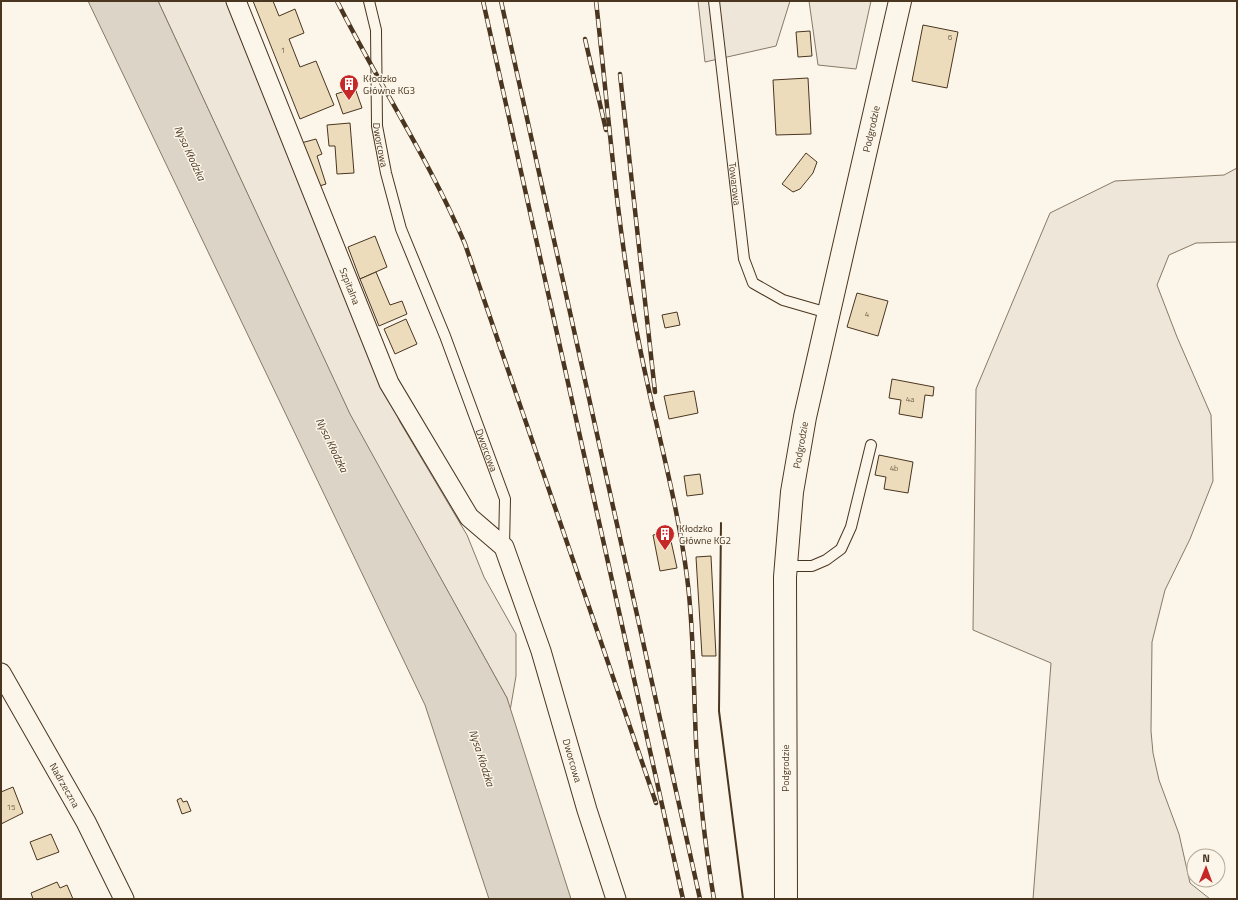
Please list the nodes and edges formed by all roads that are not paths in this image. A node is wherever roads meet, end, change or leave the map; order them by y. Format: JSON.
{"nodes":[{"id":1,"x":236,"y":1,"type":"edge"},
{"id":2,"x":369,"y":1,"type":"edge"},
{"id":3,"x":714,"y":1,"type":"edge"},
{"id":4,"x":900,"y":1,"type":"edge"},
{"id":5,"x":828,"y":313,"type":"junction"},
{"id":6,"x":871,"y":444,"type":"dead end"},
{"id":7,"x":504,"y":547,"type":"junction"},
{"id":8,"x":786,"y":566,"type":"junction"},
{"id":9,"x":1,"y":672,"type":"edge"},
{"id":10,"x":124,"y":899,"type":"edge"},
{"id":11,"x":616,"y":899,"type":"edge"},
{"id":12,"x":786,"y":899,"type":"edge"}],
"edges":[{"from":1,"to":7,"type":"street","name":"Szpitalna"},
{"from":2,"to":7,"type":"lane","name":"Dworcowa"},
{"from":3,"to":5,"type":"lane","name":"Towarowa"},
{"from":4,"to":5,"type":"main road","name":"Podgrodzie"},
{"from":5,"to":8,"type":"main road","name":"Podgrodzie"},
{"from":6,"to":8,"type":"lane"},
{"from":7,"to":11,"type":"street","name":"Dworcowa"},
{"from":8,"to":12,"type":"main road","name":"Podgrodzie"},
{"from":9,"to":10,"type":"street","name":"Nadrzeczna"}]}
